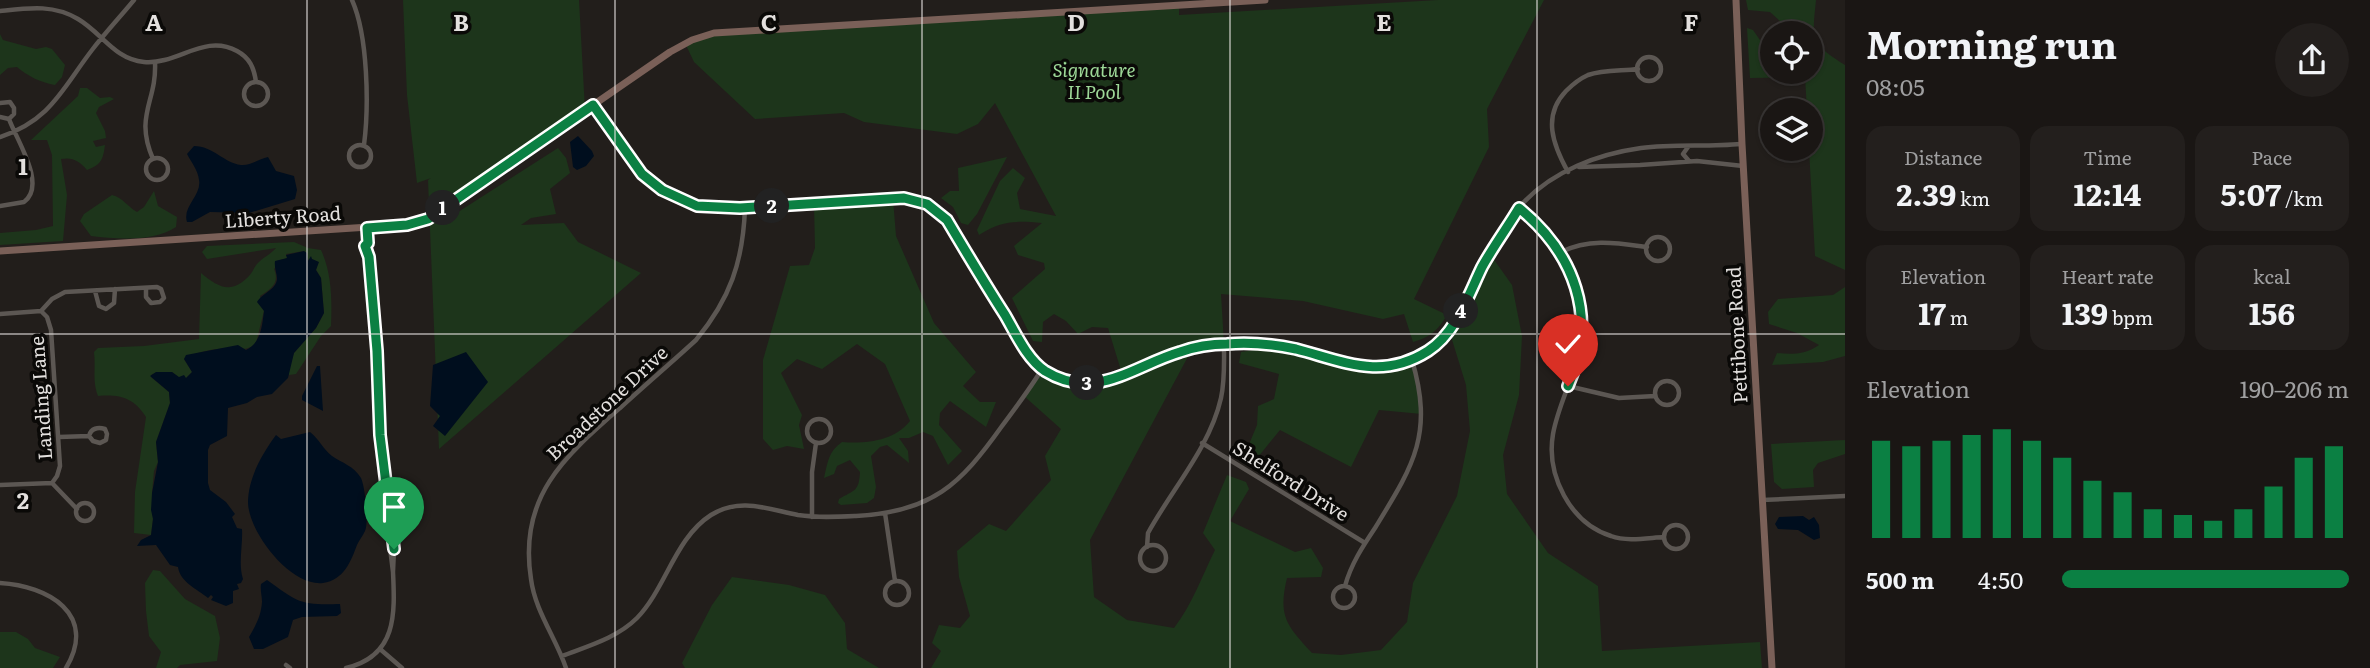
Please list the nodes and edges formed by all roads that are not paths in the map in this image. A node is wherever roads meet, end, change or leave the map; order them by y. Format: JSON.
{"nodes":[{"id":1,"x":134,"y":0,"type":"edge"},
{"id":2,"x":352,"y":0,"type":"edge"},
{"id":3,"x":1265,"y":0,"type":"edge"},
{"id":4,"x":1736,"y":0,"type":"edge"},
{"id":5,"x":0,"y":11,"type":"edge"},
{"id":6,"x":101,"y":38,"type":"junction"},
{"id":7,"x":155,"y":62,"type":"junction"},
{"id":8,"x":1638,"y":69,"type":"junction"},
{"id":9,"x":256,"y":82,"type":"junction"},
{"id":10,"x":0,"y":103,"type":"edge"},
{"id":11,"x":593,"y":105,"type":"junction"},
{"id":12,"x":0,"y":117,"type":"edge"},
{"id":13,"x":9,"y":119,"type":"junction"},
{"id":14,"x":14,"y":132,"type":"junction"},
{"id":15,"x":0,"y":137,"type":"edge"},
{"id":16,"x":1742,"y":144,"type":"junction"},
{"id":17,"x":364,"y":145,"type":"junction"},
{"id":18,"x":1688,"y":146,"type":"junction"},
{"id":19,"x":153,"y":159,"type":"junction"},
{"id":20,"x":1689,"y":162,"type":"junction"},
{"id":21,"x":1743,"y":166,"type":"junction"},
{"id":22,"x":1575,"y":167,"type":"junction"},
{"id":23,"x":1568,"y":172,"type":"junction"},
{"id":24,"x":0,"y":206,"type":"edge"},
{"id":25,"x":745,"y":208,"type":"junction"},
{"id":26,"x":1519,"y":208,"type":"junction"},
{"id":27,"x":367,"y":228,"type":"junction"},
{"id":28,"x":1647,"y":247,"type":"junction"},
{"id":29,"x":0,"y":251,"type":"edge"},
{"id":30,"x":1561,"y":252,"type":"junction"},
{"id":31,"x":146,"y":288,"type":"junction"},
{"id":32,"x":115,"y":289,"type":"junction"},
{"id":33,"x":95,"y":291,"type":"junction"},
{"id":34,"x":41,"y":312,"type":"junction"},
{"id":35,"x":0,"y":314,"type":"edge"},
{"id":36,"x":1224,"y":344,"type":"junction"},
{"id":37,"x":1412,"y":360,"type":"junction"},
{"id":38,"x":1042,"y":369,"type":"junction"},
{"id":39,"x":1568,"y":386,"type":"junction"},
{"id":40,"x":1655,"y":396,"type":"junction"},
{"id":41,"x":89,"y":436,"type":"dead end"},
{"id":42,"x":59,"y":438,"type":"junction"},
{"id":43,"x":816,"y":443,"type":"junction"},
{"id":44,"x":1202,"y":443,"type":"junction"},
{"id":45,"x":52,"y":483,"type":"junction"},
{"id":46,"x":0,"y":485,"type":"edge"},
{"id":47,"x":1845,"y":496,"type":"edge"},
{"id":48,"x":1762,"y":500,"type":"junction"},
{"id":49,"x":77,"y":509,"type":"junction"},
{"id":50,"x":885,"y":513,"type":"junction"},
{"id":51,"x":812,"y":517,"type":"junction"},
{"id":52,"x":1664,"y":537,"type":"junction"},
{"id":53,"x":1365,"y":543,"type":"junction"},
{"id":54,"x":1147,"y":547,"type":"junction"},
{"id":55,"x":895,"y":581,"type":"junction"},
{"id":56,"x":0,"y":583,"type":"edge"},
{"id":57,"x":1345,"y":586,"type":"junction"},
{"id":58,"x":380,"y":649,"type":"junction"},
{"id":59,"x":562,"y":656,"type":"junction"},
{"id":60,"x":65,"y":668,"type":"edge"},
{"id":61,"x":346,"y":668,"type":"edge"},
{"id":62,"x":401,"y":668,"type":"edge"},
{"id":63,"x":566,"y":668,"type":"edge"},
{"id":64,"x":1772,"y":668,"type":"edge"}],
"edges":[{"from":1,"to":6,"type":"street"},
{"from":2,"to":17,"type":"street"},
{"from":3,"to":11,"type":"street","name":"Liberty Road"},
{"from":4,"to":16,"type":"street","name":"Pettibone Road"},
{"from":5,"to":6,"type":"street"},
{"from":6,"to":7,"type":"street"},
{"from":6,"to":14,"type":"street"},
{"from":7,"to":9,"type":"street"},
{"from":7,"to":19,"type":"street"},
{"from":8,"to":8,"type":"street"},
{"from":8,"to":23,"type":"street"},
{"from":9,"to":9,"type":"street"},
{"from":10,"to":13,"type":"street"},
{"from":11,"to":25,"type":"street"},
{"from":11,"to":27,"type":"street","name":"Liberty Road"},
{"from":12,"to":13,"type":"street"},
{"from":13,"to":14,"type":"street"},
{"from":14,"to":15,"type":"street"},
{"from":14,"to":24,"type":"street"},
{"from":16,"to":18,"type":"street"},
{"from":16,"to":21,"type":"street","name":"Pettibone Road"},
{"from":17,"to":17,"type":"street"},
{"from":18,"to":20,"type":"street"},
{"from":18,"to":22,"type":"street"},
{"from":19,"to":19,"type":"street"},
{"from":20,"to":21,"type":"street"},
{"from":20,"to":22,"type":"street"},
{"from":21,"to":48,"type":"street","name":"Pettibone Road"},
{"from":22,"to":23,"type":"street"},
{"from":23,"to":26,"type":"street"},
{"from":25,"to":38,"type":"street"},
{"from":25,"to":59,"type":"street","name":"Broadstone Drive"},
{"from":26,"to":30,"type":"street"},
{"from":26,"to":37,"type":"street"},
{"from":27,"to":29,"type":"street","name":"Liberty Road"},
{"from":27,"to":58,"type":"street"},
{"from":28,"to":28,"type":"street"},
{"from":28,"to":30,"type":"street"},
{"from":30,"to":39,"type":"street"},
{"from":31,"to":31,"type":"street"},
{"from":31,"to":32,"type":"street"},
{"from":32,"to":33,"type":"street"},
{"from":32,"to":33,"type":"street"},
{"from":33,"to":34,"type":"street"},
{"from":34,"to":35,"type":"street"},
{"from":34,"to":42,"type":"street","name":"Landing Lane"},
{"from":36,"to":37,"type":"street"},
{"from":36,"to":38,"type":"street"},
{"from":36,"to":44,"type":"street"},
{"from":37,"to":53,"type":"street"},
{"from":38,"to":50,"type":"street"},
{"from":39,"to":40,"type":"street"},
{"from":39,"to":52,"type":"street"},
{"from":40,"to":40,"type":"street"},
{"from":41,"to":42,"type":"street"},
{"from":42,"to":45,"type":"street","name":"Landing Lane"},
{"from":43,"to":43,"type":"street"},
{"from":43,"to":51,"type":"street"},
{"from":44,"to":53,"type":"street","name":"Shelford Drive"},
{"from":44,"to":54,"type":"street"},
{"from":45,"to":46,"type":"street"},
{"from":45,"to":49,"type":"street"},
{"from":47,"to":48,"type":"street"},
{"from":48,"to":64,"type":"street","name":"Pettibone Road"},
{"from":49,"to":49,"type":"street"},
{"from":50,"to":51,"type":"street"},
{"from":50,"to":55,"type":"street"},
{"from":51,"to":59,"type":"street"},
{"from":52,"to":52,"type":"street"},
{"from":53,"to":57,"type":"street"},
{"from":54,"to":54,"type":"street"},
{"from":55,"to":55,"type":"street"},
{"from":56,"to":60,"type":"street"},
{"from":57,"to":57,"type":"street"},
{"from":58,"to":61,"type":"street"},
{"from":58,"to":62,"type":"street"},
{"from":59,"to":63,"type":"street","name":"Broadstone Drive"}]}
